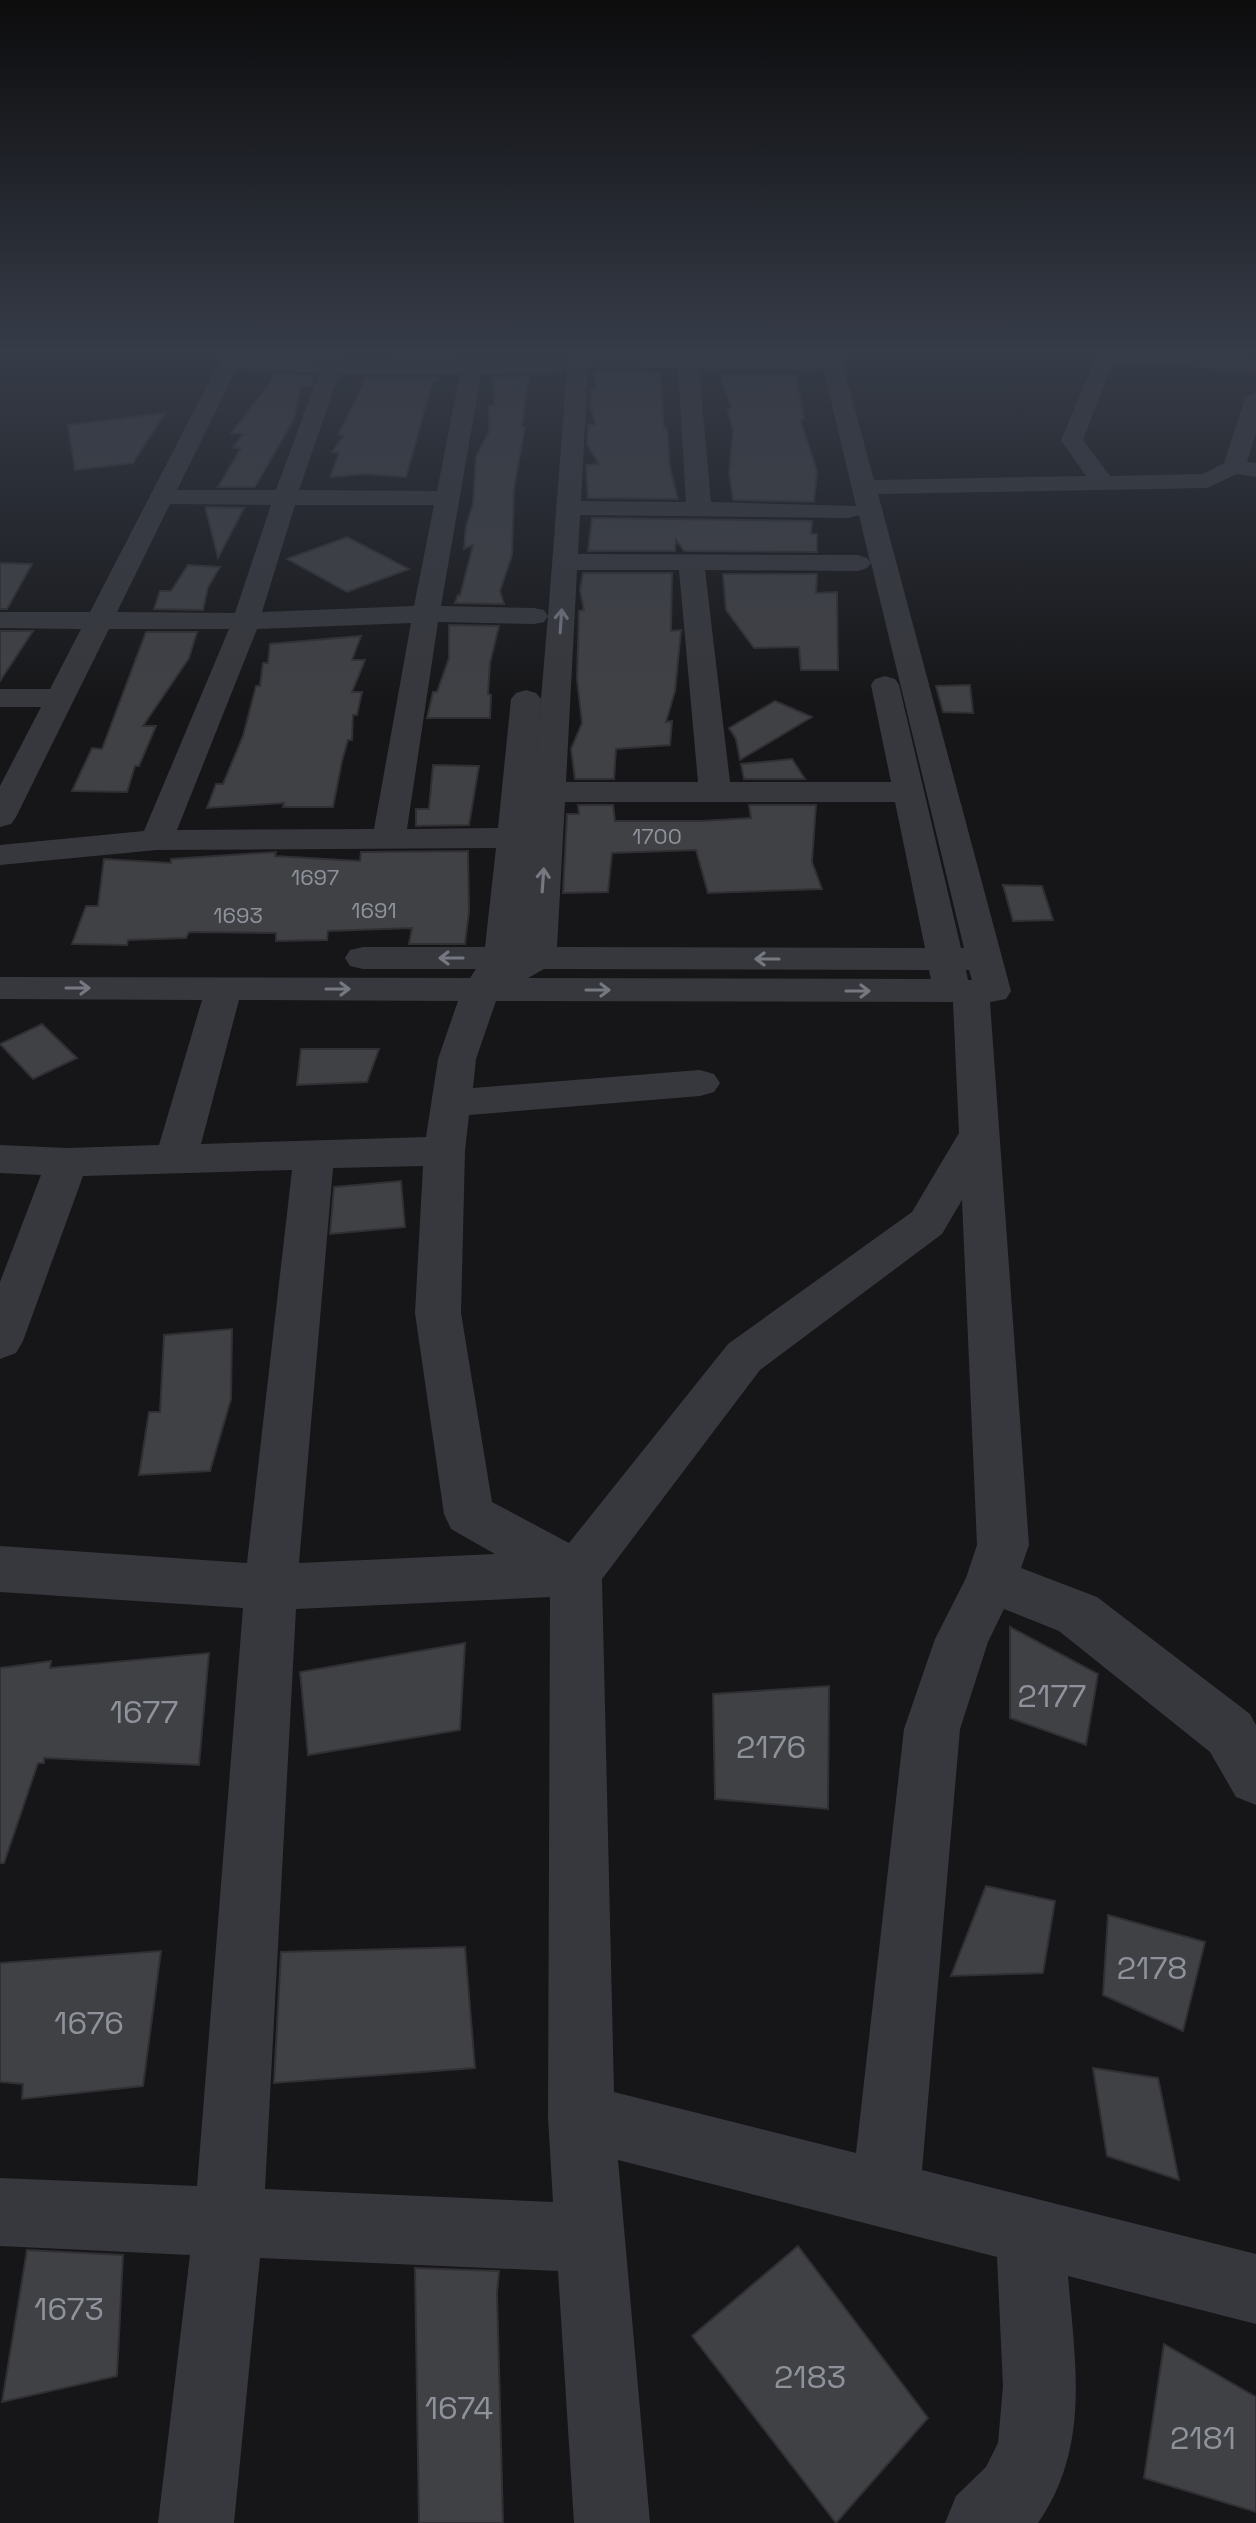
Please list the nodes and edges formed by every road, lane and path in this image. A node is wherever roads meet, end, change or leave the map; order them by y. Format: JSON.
{"nodes":[{"id":1,"x":174,"y":469,"type":"edge"},
{"id":2,"x":295,"y":469,"type":"edge"},
{"id":3,"x":452,"y":469,"type":"edge"},
{"id":4,"x":554,"y":469,"type":"edge"},
{"id":5,"x":569,"y":469,"type":"edge"},
{"id":6,"x":696,"y":469,"type":"edge"},
{"id":7,"x":848,"y":469,"type":"edge"},
{"id":8,"x":1093,"y":469,"type":"edge"},
{"id":9,"x":1243,"y":469,"type":"edge"},
{"id":10,"x":1103,"y":483,"type":"junction"},
{"id":11,"x":160,"y":497,"type":"junction"},
{"id":12,"x":285,"y":497,"type":"junction"},
{"id":13,"x":446,"y":498,"type":"junction"},
{"id":14,"x":856,"y":499,"type":"junction"},
{"id":15,"x":569,"y":508,"type":"junction"},
{"id":16,"x":699,"y":509,"type":"junction"},
{"id":17,"x":565,"y":562,"type":"junction"},
{"id":18,"x":691,"y":562,"type":"junction"},
{"id":19,"x":858,"y":563,"type":"junction"},
{"id":20,"x":426,"y":614,"type":"junction"},
{"id":21,"x":534,"y":616,"type":"junction"},
{"id":22,"x":0,"y":620,"type":"edge"},
{"id":23,"x":101,"y":621,"type":"junction"},
{"id":24,"x":246,"y":621,"type":"junction"},
{"id":25,"x":531,"y":648,"type":"dead end"},
{"id":26,"x":528,"y":679,"type":"dead end"},
{"id":27,"x":0,"y":698,"type":"edge"},
{"id":28,"x":58,"y":698,"type":"junction"},
{"id":29,"x":715,"y":791,"type":"junction"},
{"id":30,"x":549,"y":792,"type":"junction"},
{"id":31,"x":908,"y":792,"type":"junction"},
{"id":32,"x":0,"y":817,"type":"edge"},
{"id":33,"x":389,"y":838,"type":"junction"},
{"id":34,"x":513,"y":838,"type":"junction"},
{"id":35,"x":157,"y":840,"type":"junction"},
{"id":36,"x":0,"y":855,"type":"edge"},
{"id":37,"x":0,"y":958,"type":"edge"},
{"id":38,"x":507,"y":969,"type":"junction"},
{"id":39,"x":963,"y":975,"type":"junction"},
{"id":40,"x":0,"y":988,"type":"edge"},
{"id":41,"x":224,"y":988,"type":"junction"},
{"id":42,"x":700,"y":1083,"type":"dead end"},
{"id":43,"x":452,"y":1103,"type":"junction"},
{"id":44,"x":980,"y":1132,"type":"junction"},
{"id":45,"x":444,"y":1151,"type":"junction"},
{"id":46,"x":314,"y":1155,"type":"junction"},
{"id":47,"x":0,"y":1159,"type":"edge"},
{"id":48,"x":176,"y":1159,"type":"junction"},
{"id":49,"x":67,"y":1162,"type":"junction"},
{"id":50,"x":0,"y":1341,"type":"edge"},
{"id":51,"x":0,"y":1569,"type":"edge"},
{"id":52,"x":576,"y":1573,"type":"junction"},
{"id":53,"x":991,"y":1582,"type":"junction"},
{"id":54,"x":271,"y":1587,"type":"junction"},
{"id":55,"x":1256,"y":1778,"type":"edge"},
{"id":56,"x":581,"y":2117,"type":"junction"},
{"id":57,"x":886,"y":2195,"type":"junction"},
{"id":58,"x":0,"y":2212,"type":"edge"},
{"id":59,"x":229,"y":2222,"type":"junction"},
{"id":60,"x":1030,"y":2231,"type":"junction"},
{"id":61,"x":590,"y":2238,"type":"junction"},
{"id":62,"x":1256,"y":2289,"type":"edge"},
{"id":63,"x":196,"y":2523,"type":"edge"},
{"id":64,"x":612,"y":2523,"type":"edge"},
{"id":65,"x":983,"y":2523,"type":"edge"}],
"edges":[{"from":1,"to":11,"type":"street"},
{"from":2,"to":12,"type":"street"},
{"from":3,"to":13,"type":"street"},
{"from":4,"to":21,"type":"street"},
{"from":5,"to":15,"type":"street"},
{"from":6,"to":16,"type":"street"},
{"from":7,"to":14,"type":"street"},
{"from":8,"to":10,"type":"street"},
{"from":9,"to":10,"type":"street"},
{"from":10,"to":14,"type":"street"},
{"from":11,"to":12,"type":"street"},
{"from":11,"to":23,"type":"street"},
{"from":12,"to":13,"type":"street"},
{"from":12,"to":24,"type":"street"},
{"from":13,"to":20,"type":"street"},
{"from":14,"to":16,"type":"street"},
{"from":14,"to":19,"type":"street"},
{"from":14,"to":39,"type":"street"},
{"from":15,"to":16,"type":"street"},
{"from":15,"to":17,"type":"street"},
{"from":17,"to":18,"type":"street"},
{"from":30,"to":17,"type":"street","one_way":true},
{"from":18,"to":19,"type":"street"},
{"from":18,"to":29,"type":"street"},
{"from":19,"to":31,"type":"street"},
{"from":20,"to":21,"type":"street"},
{"from":20,"to":24,"type":"street"},
{"from":20,"to":33,"type":"street"},
{"from":21,"to":25,"type":"street"},
{"from":22,"to":23,"type":"street"},
{"from":23,"to":24,"type":"street"},
{"from":23,"to":28,"type":"street"},
{"from":24,"to":35,"type":"street"},
{"from":26,"to":34,"type":"street"},
{"from":27,"to":28,"type":"street"},
{"from":28,"to":32,"type":"street"},
{"from":29,"to":30,"type":"street"},
{"from":29,"to":31,"type":"street"},
{"from":38,"to":30,"type":"street","one_way":true},
{"from":31,"to":39,"type":"street"},
{"from":33,"to":34,"type":"street"},
{"from":33,"to":35,"type":"street"},
{"from":34,"to":38,"type":"street"},
{"from":35,"to":36,"type":"street"},
{"from":38,"to":37,"type":"street","one_way":true},
{"from":39,"to":38,"type":"street","one_way":true},
{"from":38,"to":39,"type":"street","one_way":true},
{"from":41,"to":38,"type":"street","one_way":true},
{"from":38,"to":43,"type":"street"},
{"from":39,"to":44,"type":"street"},
{"from":40,"to":41,"type":"street","one_way":true},
{"from":41,"to":48,"type":"street"},
{"from":42,"to":43,"type":"street"},
{"from":43,"to":45,"type":"street"},
{"from":44,"to":52,"type":"street"},
{"from":44,"to":53,"type":"street"},
{"from":45,"to":46,"type":"street"},
{"from":45,"to":52,"type":"street"},
{"from":46,"to":48,"type":"street"},
{"from":46,"to":54,"type":"street"},
{"from":47,"to":49,"type":"street"},
{"from":48,"to":49,"type":"street"},
{"from":49,"to":50,"type":"street"},
{"from":51,"to":54,"type":"street"},
{"from":52,"to":54,"type":"street"},
{"from":52,"to":56,"type":"street"},
{"from":53,"to":55,"type":"street"},
{"from":53,"to":57,"type":"street"},
{"from":54,"to":59,"type":"street"},
{"from":56,"to":57,"type":"street"},
{"from":56,"to":61,"type":"street"},
{"from":57,"to":60,"type":"street"},
{"from":58,"to":59,"type":"street"},
{"from":59,"to":61,"type":"street"},
{"from":59,"to":63,"type":"street"},
{"from":60,"to":62,"type":"street"},
{"from":60,"to":65,"type":"street"},
{"from":61,"to":64,"type":"street"}]}
